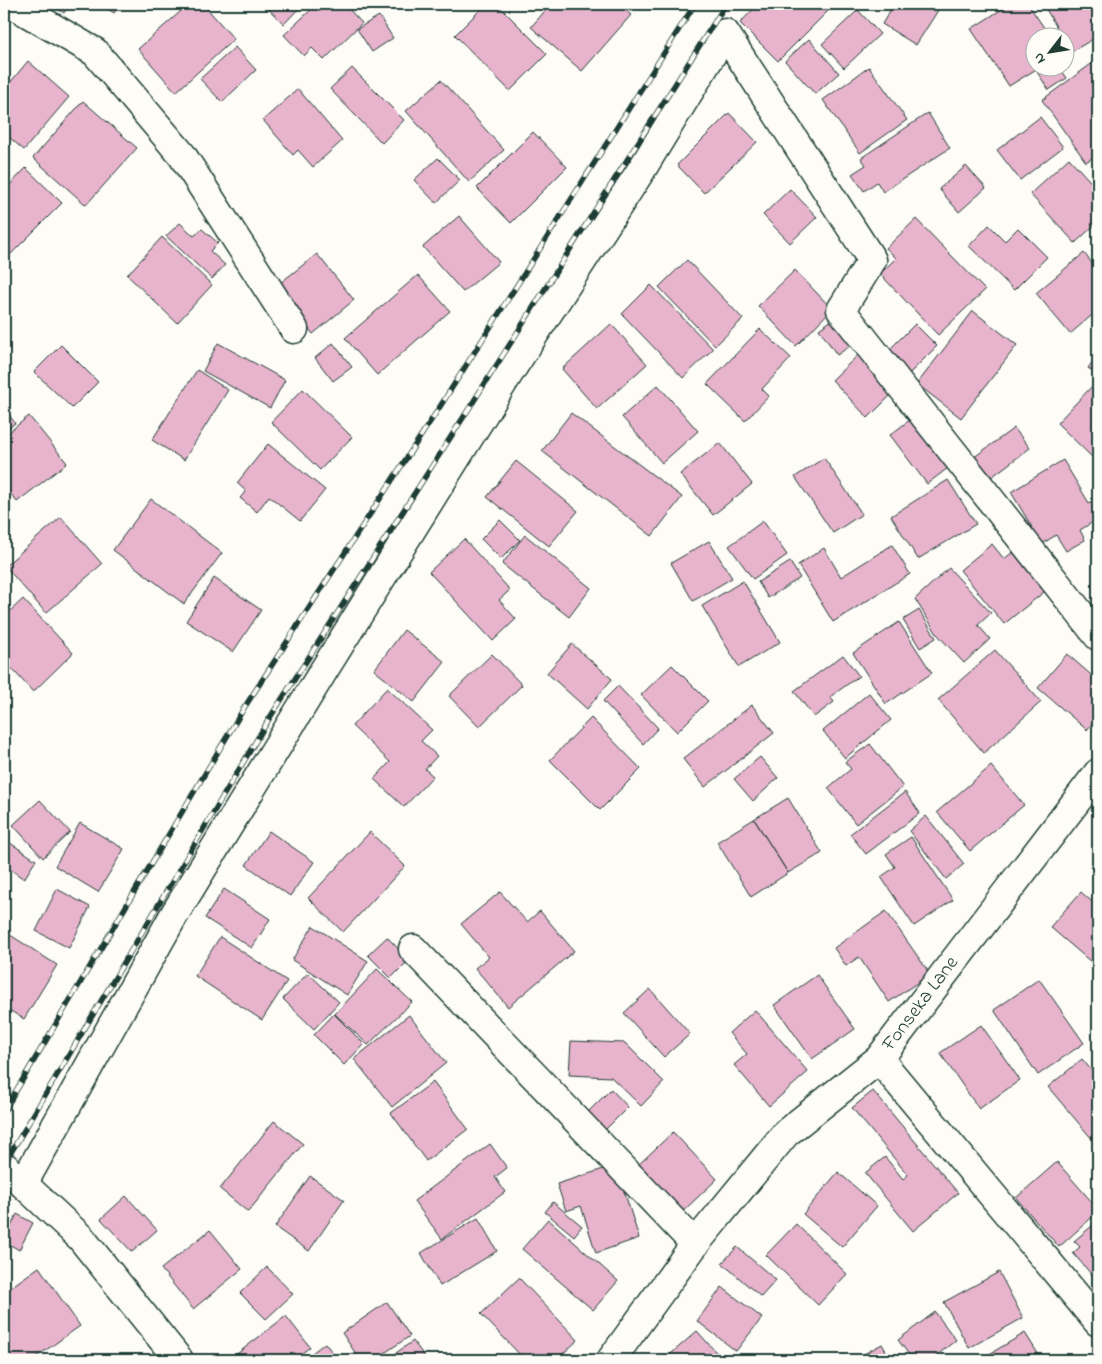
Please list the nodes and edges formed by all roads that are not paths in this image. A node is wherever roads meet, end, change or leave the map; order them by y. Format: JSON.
{"nodes":[{"id":1,"x":12,"y":4,"type":"edge"},
{"id":2,"x":294,"y":329,"type":"dead end"},
{"id":3,"x":1098,"y":636,"type":"edge"},
{"id":4,"x":1098,"y":773,"type":"edge"},
{"id":5,"x":413,"y":949,"type":"dead end"},
{"id":6,"x":879,"y":1059,"type":"junction"},
{"id":7,"x":13,"y":1175,"type":"edge"},
{"id":8,"x":695,"y":1244,"type":"junction"},
{"id":9,"x":1098,"y":1322,"type":"edge"},
{"id":10,"x":179,"y":1360,"type":"edge"},
{"id":11,"x":611,"y":1360,"type":"edge"}],
"edges":[{"from":1,"to":2,"type":"street"},
{"from":3,"to":7,"type":"street"},
{"from":4,"to":6,"type":"street","name":"Fonseka Lane"},
{"from":5,"to":8,"type":"street"},
{"from":6,"to":8,"type":"street"},
{"from":6,"to":9,"type":"street","name":"Fonseka Lane"},
{"from":7,"to":10,"type":"street"},
{"from":8,"to":11,"type":"street"}]}
